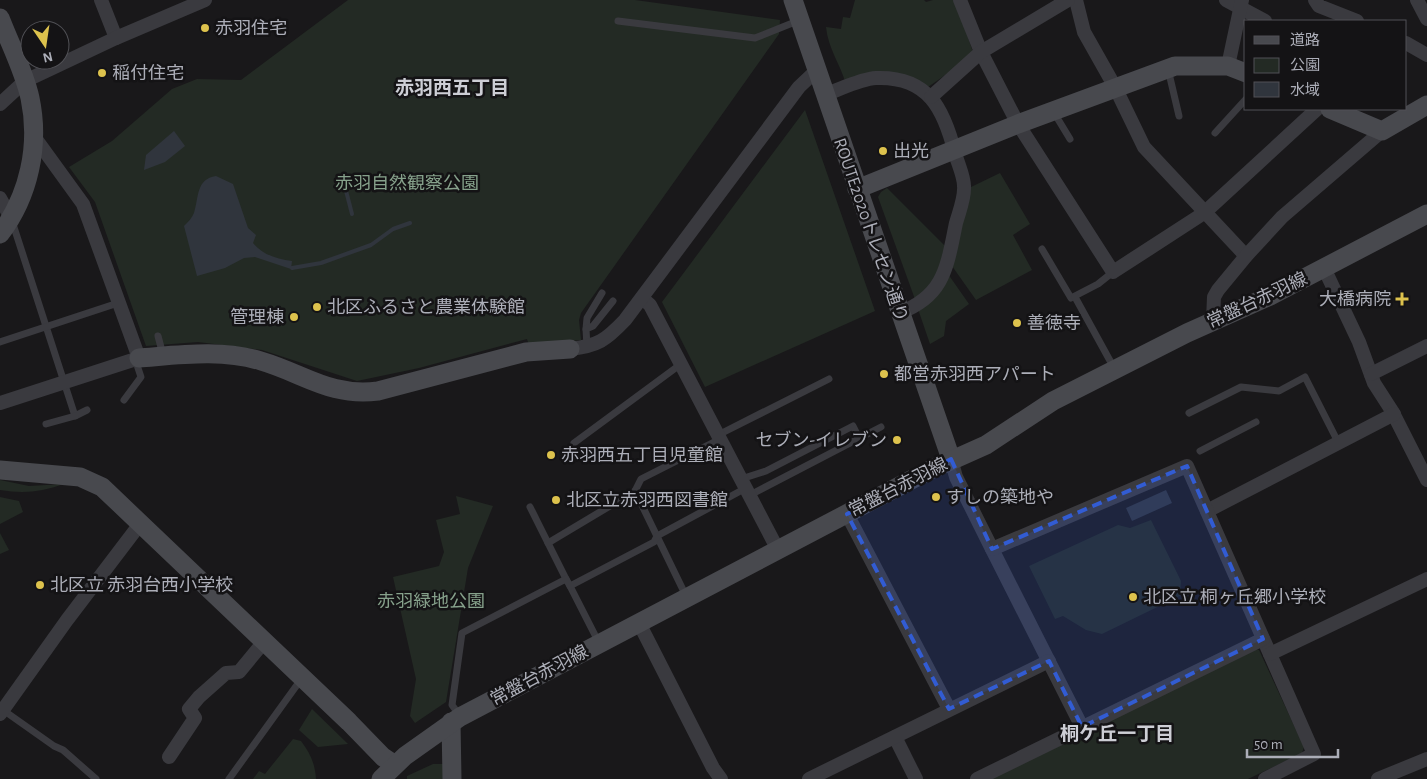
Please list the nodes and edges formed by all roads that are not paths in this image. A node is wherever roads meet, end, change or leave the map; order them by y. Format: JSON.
{"nodes":[{"id":1,"x":101,"y":0,"type":"edge"},
{"id":2,"x":203,"y":0,"type":"edge"},
{"id":3,"x":793,"y":0,"type":"edge"},
{"id":4,"x":960,"y":0,"type":"edge"},
{"id":5,"x":1068,"y":0,"type":"edge"},
{"id":6,"x":1076,"y":0,"type":"edge"},
{"id":7,"x":1226,"y":0,"type":"edge"},
{"id":8,"x":1315,"y":0,"type":"edge"},
{"id":9,"x":1417,"y":0,"type":"edge"},
{"id":10,"x":1241,"y":4,"type":"edge"},
{"id":11,"x":0,"y":18,"type":"edge"},
{"id":12,"x":1427,"y":19,"type":"edge"},
{"id":13,"x":800,"y":20,"type":"junction"},
{"id":14,"x":1264,"y":20,"type":"edge"},
{"id":15,"x":1354,"y":20,"type":"edge"},
{"id":16,"x":618,"y":21,"type":"dead end"},
{"id":17,"x":116,"y":38,"type":"junction"},
{"id":18,"x":1407,"y":44,"type":"edge"},
{"id":19,"x":981,"y":52,"type":"junction"},
{"id":20,"x":1427,"y":55,"type":"edge"},
{"id":21,"x":1168,"y":69,"type":"junction"},
{"id":22,"x":817,"y":70,"type":"junction"},
{"id":23,"x":1237,"y":70,"type":"edge"},
{"id":24,"x":25,"y":81,"type":"junction"},
{"id":25,"x":1115,"y":87,"type":"junction"},
{"id":26,"x":826,"y":94,"type":"junction"},
{"id":27,"x":931,"y":97,"type":"junction"},
{"id":28,"x":1244,"y":101,"type":"edge"},
{"id":29,"x":0,"y":104,"type":"edge"},
{"id":30,"x":1427,"y":105,"type":"edge"},
{"id":31,"x":1316,"y":110,"type":"edge"},
{"id":32,"x":1332,"y":110,"type":"edge"},
{"id":33,"x":1053,"y":111,"type":"junction"},
{"id":34,"x":1179,"y":116,"type":"dead end"},
{"id":35,"x":1018,"y":124,"type":"junction"},
{"id":36,"x":1382,"y":131,"type":"junction"},
{"id":37,"x":1215,"y":133,"type":"dead end"},
{"id":38,"x":33,"y":135,"type":"junction"},
{"id":39,"x":1070,"y":139,"type":"dead end"},
{"id":40,"x":954,"y":149,"type":"junction"},
{"id":41,"x":857,"y":189,"type":"junction"},
{"id":42,"x":0,"y":198,"type":"edge"},
{"id":43,"x":1204,"y":213,"type":"junction"},
{"id":44,"x":1427,"y":214,"type":"edge"},
{"id":45,"x":11,"y":218,"type":"junction"},
{"id":46,"x":0,"y":234,"type":"edge"},
{"id":47,"x":1042,"y":249,"type":"dead end"},
{"id":48,"x":1246,"y":256,"type":"junction"},
{"id":49,"x":1324,"y":268,"type":"junction"},
{"id":50,"x":1114,"y":272,"type":"junction"},
{"id":51,"x":602,"y":293,"type":"dead end"},
{"id":52,"x":1075,"y":296,"type":"junction"},
{"id":53,"x":642,"y":298,"type":"junction"},
{"id":54,"x":613,"y":301,"type":"dead end"},
{"id":55,"x":118,"y":303,"type":"junction"},
{"id":56,"x":899,"y":313,"type":"junction"},
{"id":57,"x":1214,"y":320,"type":"junction"},
{"id":58,"x":46,"y":326,"type":"junction"},
{"id":59,"x":586,"y":329,"type":"junction"},
{"id":60,"x":158,"y":336,"type":"dead end"},
{"id":61,"x":0,"y":342,"type":"edge"},
{"id":62,"x":1427,"y":346,"type":"edge"},
{"id":63,"x":578,"y":348,"type":"junction"},
{"id":64,"x":163,"y":355,"type":"junction"},
{"id":65,"x":137,"y":358,"type":"junction"},
{"id":66,"x":681,"y":364,"type":"junction"},
{"id":67,"x":1115,"y":370,"type":"junction"},
{"id":68,"x":1371,"y":374,"type":"junction"},
{"id":69,"x":829,"y":380,"type":"dead end"},
{"id":70,"x":64,"y":382,"type":"junction"},
{"id":71,"x":124,"y":400,"type":"dead end"},
{"id":72,"x":0,"y":403,"type":"edge"},
{"id":73,"x":87,"y":410,"type":"dead end"},
{"id":74,"x":1189,"y":413,"type":"dead end"},
{"id":75,"x":1394,"y":414,"type":"junction"},
{"id":76,"x":75,"y":416,"type":"junction"},
{"id":77,"x":1256,"y":422,"type":"dead end"},
{"id":78,"x":46,"y":424,"type":"dead end"},
{"id":79,"x":881,"y":427,"type":"dead end"},
{"id":80,"x":719,"y":437,"type":"junction"},
{"id":81,"x":859,"y":438,"type":"junction"},
{"id":82,"x":1338,"y":442,"type":"junction"},
{"id":83,"x":574,"y":443,"type":"dead end"},
{"id":84,"x":1200,"y":451,"type":"dead end"},
{"id":85,"x":951,"y":459,"type":"junction"},
{"id":86,"x":0,"y":470,"type":"edge"},
{"id":87,"x":1427,"y":480,"type":"edge"},
{"id":88,"x":746,"y":487,"type":"junction"},
{"id":89,"x":635,"y":491,"type":"junction"},
{"id":90,"x":530,"y":507,"type":"dead end"},
{"id":91,"x":1207,"y":511,"type":"junction"},
{"id":92,"x":847,"y":514,"type":"junction"},
{"id":93,"x":140,"y":524,"type":"junction"},
{"id":94,"x":657,"y":536,"type":"junction"},
{"id":95,"x":548,"y":543,"type":"junction"},
{"id":96,"x":992,"y":549,"type":"junction"},
{"id":97,"x":778,"y":550,"type":"junction"},
{"id":98,"x":1427,"y":579,"type":"edge"},
{"id":99,"x":568,"y":583,"type":"junction"},
{"id":100,"x":687,"y":597,"type":"junction"},
{"id":101,"x":638,"y":623,"type":"junction"},
{"id":102,"x":1263,"y":639,"type":"junction"},
{"id":103,"x":599,"y":643,"type":"junction"},
{"id":104,"x":258,"y":649,"type":"dead end"},
{"id":105,"x":1270,"y":654,"type":"junction"},
{"id":106,"x":1049,"y":661,"type":"junction"},
{"id":107,"x":302,"y":678,"type":"junction"},
{"id":108,"x":949,"y":709,"type":"junction"},
{"id":109,"x":2,"y":712,"type":"edge"},
{"id":110,"x":456,"y":719,"type":"junction"},
{"id":111,"x":1082,"y":727,"type":"junction"},
{"id":112,"x":895,"y":737,"type":"junction"},
{"id":113,"x":169,"y":757,"type":"dead end"},
{"id":114,"x":1427,"y":759,"type":"edge"},
{"id":115,"x":395,"y":765,"type":"junction"},
{"id":116,"x":96,"y":779,"type":"edge"},
{"id":117,"x":229,"y":779,"type":"edge"},
{"id":118,"x":381,"y":779,"type":"edge"},
{"id":119,"x":452,"y":779,"type":"edge"},
{"id":120,"x":721,"y":779,"type":"edge"},
{"id":121,"x":809,"y":779,"type":"edge"},
{"id":122,"x":916,"y":779,"type":"edge"},
{"id":123,"x":977,"y":779,"type":"edge"},
{"id":124,"x":1265,"y":779,"type":"edge"},
{"id":125,"x":1378,"y":779,"type":"edge"}],
"edges":[{"from":1,"to":17,"type":"street"},
{"from":2,"to":17,"type":"street"},
{"from":3,"to":13,"type":"street","name":"ROUTE2020トレセン通り"},
{"from":4,"to":19,"type":"street"},
{"from":5,"to":19,"type":"street"},
{"from":6,"to":25,"type":"street"},
{"from":7,"to":10,"type":"street"},
{"from":8,"to":15,"type":"street"},
{"from":9,"to":12,"type":"street"},
{"from":10,"to":14,"type":"street"},
{"from":10,"to":23,"type":"street"},
{"from":11,"to":24,"type":"street"},
{"from":13,"to":16,"type":"lane"},
{"from":13,"to":22,"type":"street","name":"ROUTE2020トレセン通り"},
{"from":17,"to":24,"type":"street"},
{"from":18,"to":20,"type":"street"},
{"from":19,"to":27,"type":"street"},
{"from":19,"to":35,"type":"street"},
{"from":21,"to":23,"type":"street"},
{"from":21,"to":25,"type":"street"},
{"from":21,"to":34,"type":"lane"},
{"from":22,"to":26,"type":"street","name":"ROUTE2020トレセン通り"},
{"from":22,"to":53,"type":"street"},
{"from":24,"to":29,"type":"street"},
{"from":24,"to":38,"type":"street"},
{"from":25,"to":33,"type":"street"},
{"from":25,"to":43,"type":"street"},
{"from":26,"to":27,"type":"street"},
{"from":26,"to":41,"type":"street","name":"ROUTE2020トレセン通り"},
{"from":27,"to":40,"type":"street"},
{"from":28,"to":37,"type":"lane"},
{"from":30,"to":36,"type":"street"},
{"from":31,"to":43,"type":"street"},
{"from":32,"to":36,"type":"street"},
{"from":33,"to":35,"type":"street"},
{"from":33,"to":39,"type":"lane"},
{"from":35,"to":40,"type":"street"},
{"from":35,"to":50,"type":"street"},
{"from":36,"to":48,"type":"street"},
{"from":38,"to":45,"type":"street"},
{"from":38,"to":55,"type":"street"},
{"from":40,"to":41,"type":"street"},
{"from":40,"to":56,"type":"street"},
{"from":41,"to":56,"type":"street","name":"ROUTE2020トレセン通り"},
{"from":42,"to":45,"type":"street"},
{"from":43,"to":48,"type":"street"},
{"from":43,"to":50,"type":"street"},
{"from":44,"to":49,"type":"street","name":"常盤台赤羽線"},
{"from":45,"to":46,"type":"street"},
{"from":45,"to":58,"type":"lane"},
{"from":47,"to":52,"type":"lane"},
{"from":48,"to":57,"type":"street"},
{"from":49,"to":57,"type":"street","name":"常盤台赤羽線"},
{"from":49,"to":68,"type":"street"},
{"from":50,"to":52,"type":"lane"},
{"from":51,"to":59,"type":"lane"},
{"from":52,"to":67,"type":"lane"},
{"from":53,"to":63,"type":"street"},
{"from":53,"to":66,"type":"street"},
{"from":54,"to":59,"type":"lane"},
{"from":55,"to":58,"type":"lane"},
{"from":55,"to":65,"type":"street"},
{"from":56,"to":85,"type":"street","name":"ROUTE2020トレセン通り"},
{"from":57,"to":67,"type":"street","name":"常盤台赤羽線"},
{"from":58,"to":61,"type":"lane"},
{"from":58,"to":70,"type":"lane"},
{"from":59,"to":63,"type":"lane"},
{"from":60,"to":64,"type":"lane"},
{"from":62,"to":68,"type":"street"},
{"from":63,"to":64,"type":"street"},
{"from":64,"to":65,"type":"street"},
{"from":65,"to":70,"type":"street"},
{"from":65,"to":71,"type":"lane"},
{"from":66,"to":80,"type":"street"},
{"from":66,"to":83,"type":"lane"},
{"from":67,"to":85,"type":"street","name":"常盤台赤羽線"},
{"from":68,"to":75,"type":"street"},
{"from":69,"to":80,"type":"lane"},
{"from":70,"to":72,"type":"street"},
{"from":70,"to":76,"type":"lane"},
{"from":73,"to":76,"type":"lane"},
{"from":74,"to":82,"type":"lane"},
{"from":75,"to":82,"type":"street"},
{"from":75,"to":87,"type":"street"},
{"from":76,"to":78,"type":"lane"},
{"from":77,"to":84,"type":"lane"},
{"from":79,"to":81,"type":"lane"},
{"from":80,"to":88,"type":"street"},
{"from":80,"to":89,"type":"lane"},
{"from":81,"to":88,"type":"lane"},
{"from":81,"to":88,"type":"lane"},
{"from":82,"to":91,"type":"street"},
{"from":85,"to":92,"type":"street","name":"常盤台赤羽線"},
{"from":85,"to":96,"type":"street"},
{"from":86,"to":93,"type":"street"},
{"from":88,"to":94,"type":"lane"},
{"from":88,"to":97,"type":"street"},
{"from":89,"to":94,"type":"lane"},
{"from":89,"to":95,"type":"lane"},
{"from":90,"to":95,"type":"lane"},
{"from":91,"to":96,"type":"street"},
{"from":91,"to":102,"type":"street"},
{"from":92,"to":97,"type":"street","name":"常盤台赤羽線"},
{"from":92,"to":108,"type":"street"},
{"from":93,"to":107,"type":"street"},
{"from":93,"to":109,"type":"street"},
{"from":94,"to":99,"type":"lane"},
{"from":94,"to":100,"type":"lane"},
{"from":95,"to":99,"type":"lane"},
{"from":96,"to":106,"type":"street"},
{"from":97,"to":100,"type":"street","name":"常盤台赤羽線"},
{"from":98,"to":105,"type":"street"},
{"from":99,"to":103,"type":"lane"},
{"from":99,"to":110,"type":"lane"},
{"from":100,"to":101,"type":"street","name":"常盤台赤羽線"},
{"from":101,"to":103,"type":"street","name":"常盤台赤羽線"},
{"from":101,"to":120,"type":"street"},
{"from":102,"to":105,"type":"street"},
{"from":102,"to":111,"type":"street"},
{"from":103,"to":110,"type":"street","name":"常盤台赤羽線"},
{"from":104,"to":113,"type":"street"},
{"from":105,"to":124,"type":"street"},
{"from":106,"to":108,"type":"street"},
{"from":106,"to":111,"type":"street"},
{"from":107,"to":115,"type":"street"},
{"from":107,"to":117,"type":"lane"},
{"from":108,"to":112,"type":"street"},
{"from":109,"to":116,"type":"lane"},
{"from":110,"to":115,"type":"street","name":"常盤台赤羽線"},
{"from":110,"to":119,"type":"street"},
{"from":111,"to":123,"type":"street"},
{"from":112,"to":121,"type":"street"},
{"from":112,"to":122,"type":"street"},
{"from":114,"to":125,"type":"street"},
{"from":115,"to":118,"type":"street","name":"常盤台赤羽線"}]}
